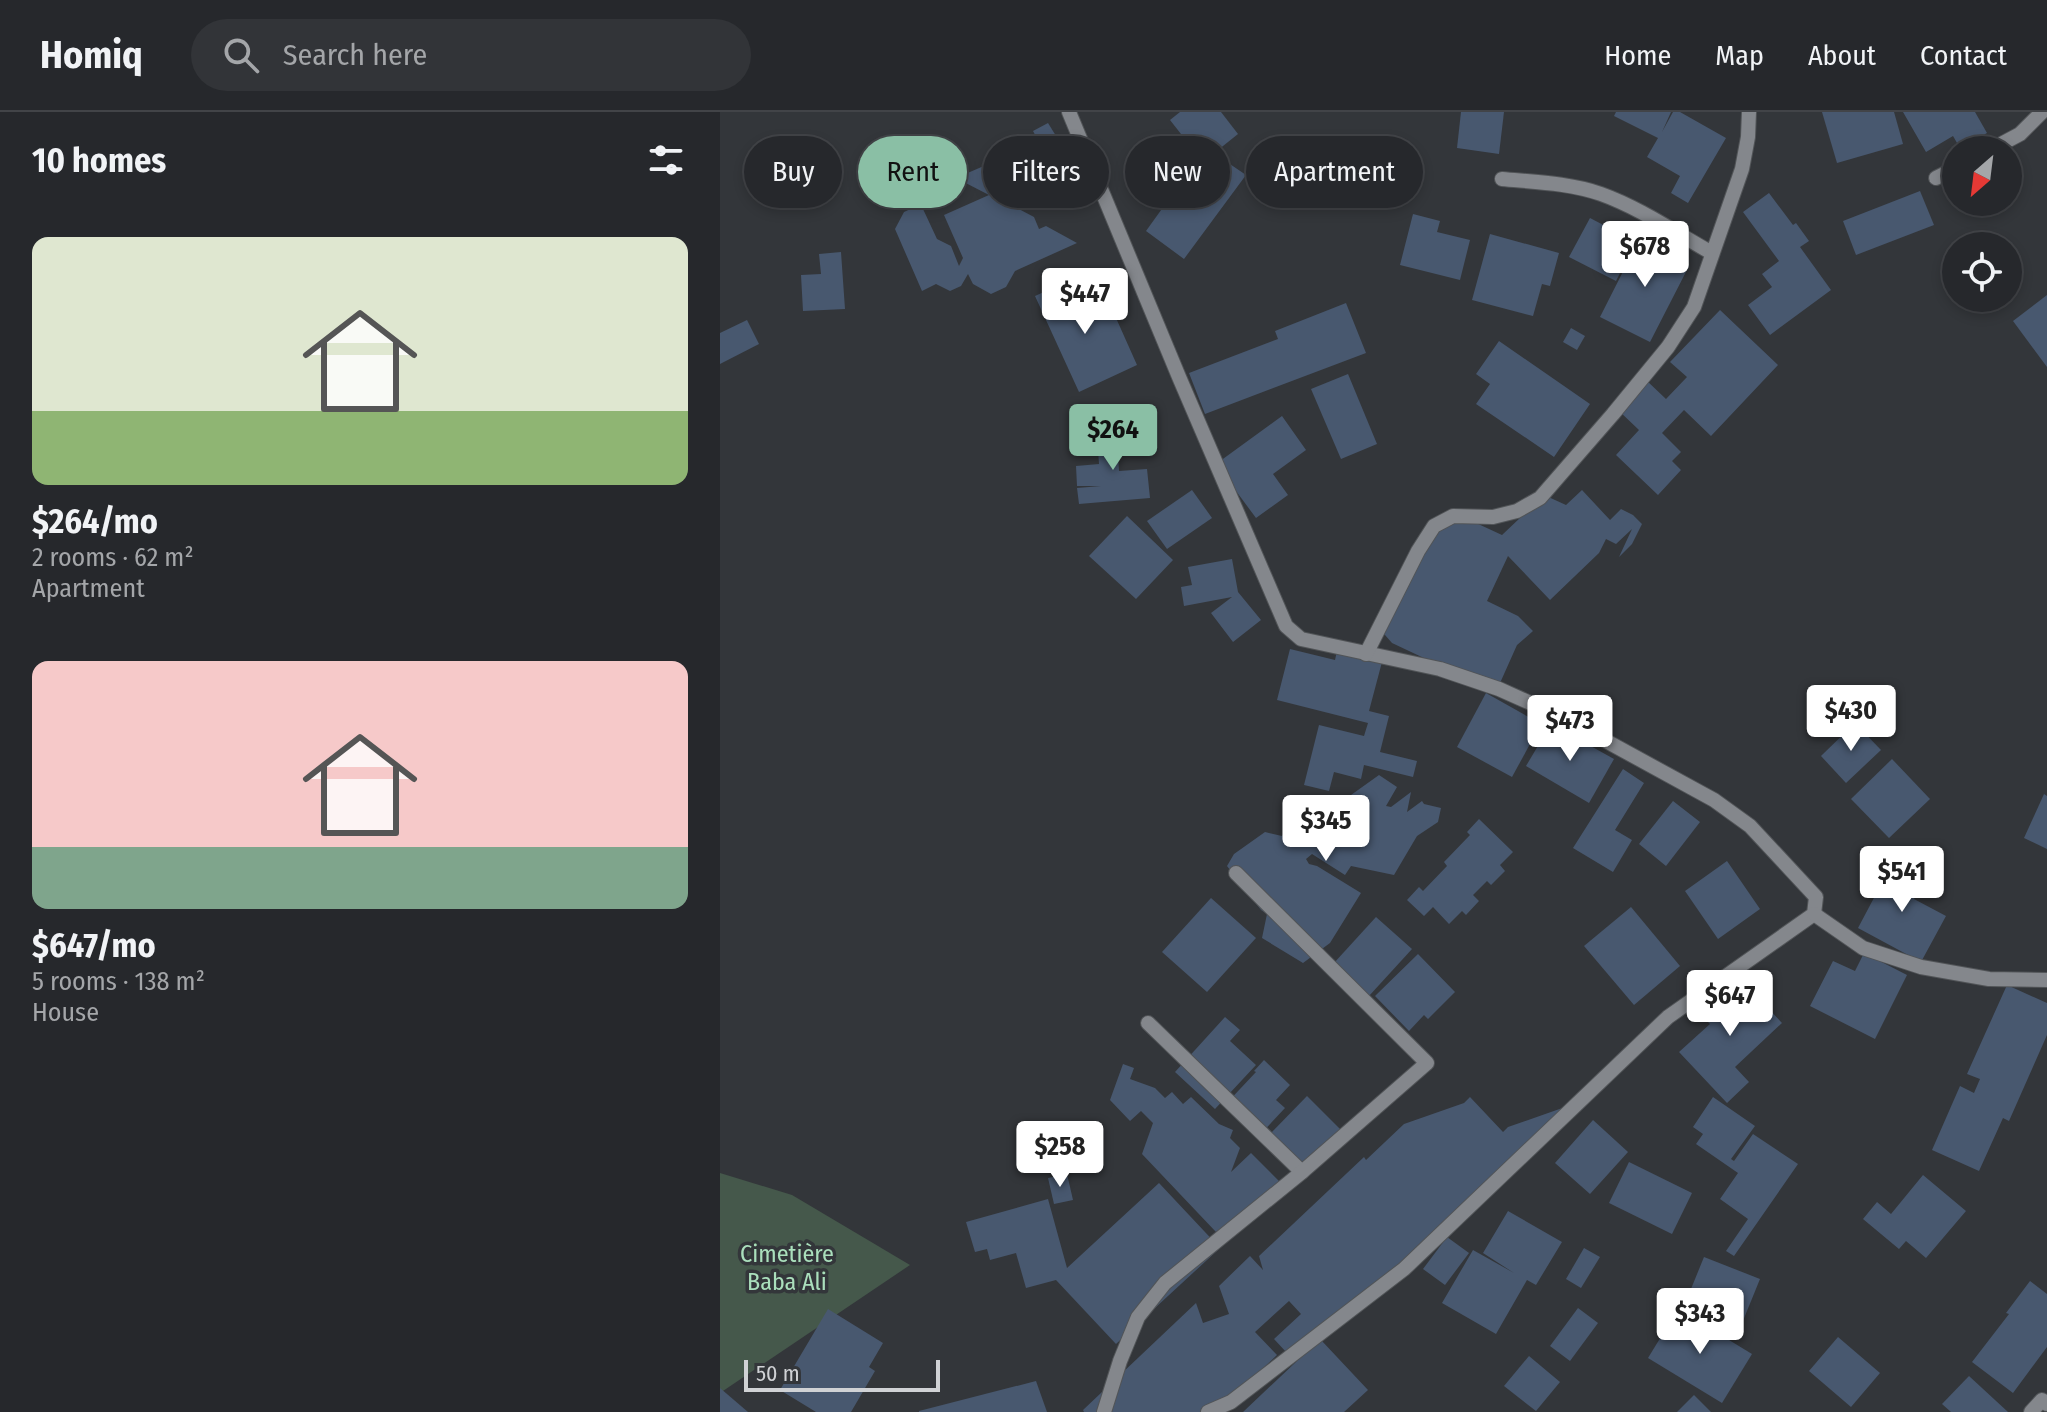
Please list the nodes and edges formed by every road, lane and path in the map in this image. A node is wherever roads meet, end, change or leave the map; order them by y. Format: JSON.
{"nodes":[{"id":1,"x":1069,"y":112,"type":"edge"},
{"id":2,"x":1749,"y":112,"type":"edge"},
{"id":3,"x":2042,"y":112,"type":"edge"},
{"id":4,"x":2016,"y":136,"type":"edge"},
{"id":5,"x":1942,"y":175,"type":"edge"},
{"id":6,"x":1936,"y":178,"type":"dead end"},
{"id":7,"x":1502,"y":179,"type":"dead end"},
{"id":8,"x":1712,"y":253,"type":"junction"},
{"id":9,"x":1366,"y":654,"type":"junction"},
{"id":10,"x":1236,"y":873,"type":"dead end"},
{"id":11,"x":1814,"y":914,"type":"junction"},
{"id":12,"x":2047,"y":980,"type":"edge"},
{"id":13,"x":1148,"y":1023,"type":"dead end"},
{"id":14,"x":1302,"y":1172,"type":"junction"},
{"id":15,"x":2047,"y":1404,"type":"edge"},
{"id":16,"x":1104,"y":1412,"type":"edge"},
{"id":17,"x":1208,"y":1412,"type":"edge"},
{"id":18,"x":2031,"y":1412,"type":"edge"}],
"edges":[{"from":1,"to":9,"type":"street"},
{"from":2,"to":8,"type":"street"},
{"from":3,"to":4,"type":"street"},
{"from":5,"to":6,"type":"street"},
{"from":7,"to":8,"type":"street"},
{"from":8,"to":9,"type":"street"},
{"from":9,"to":11,"type":"street"},
{"from":10,"to":14,"type":"street"},
{"from":11,"to":12,"type":"street"},
{"from":11,"to":17,"type":"street"},
{"from":13,"to":14,"type":"street"},
{"from":14,"to":16,"type":"street"},
{"from":15,"to":18,"type":"street"}]}
